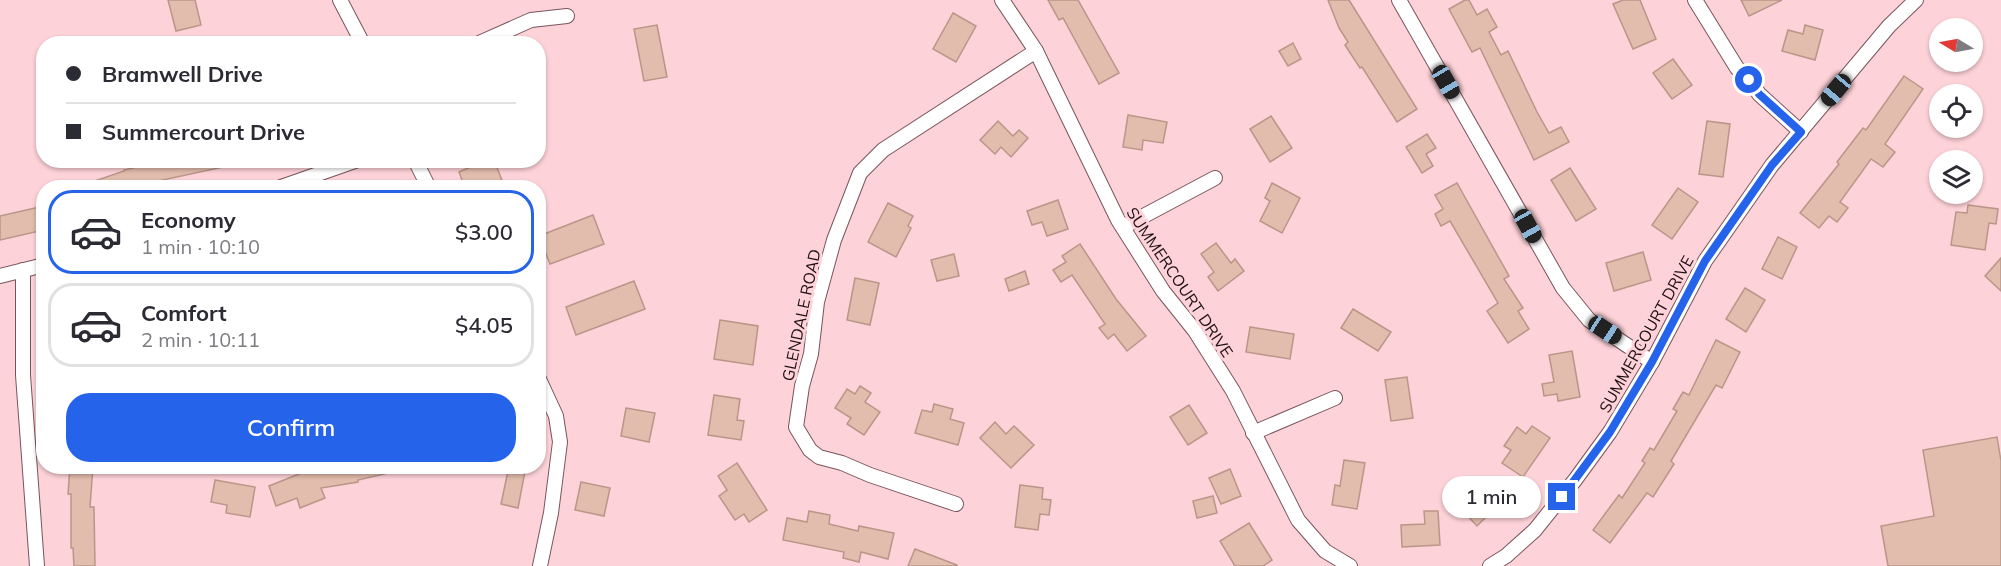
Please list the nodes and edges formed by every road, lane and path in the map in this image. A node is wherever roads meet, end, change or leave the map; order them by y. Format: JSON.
{"nodes":[{"id":1,"x":340,"y":0,"type":"edge"},
{"id":2,"x":1002,"y":0,"type":"edge"},
{"id":3,"x":1400,"y":0,"type":"edge"},
{"id":4,"x":1695,"y":0,"type":"edge"},
{"id":5,"x":1916,"y":0,"type":"edge"},
{"id":6,"x":567,"y":16,"type":"dead end"},
{"id":7,"x":359,"y":36,"type":"edge"},
{"id":8,"x":495,"y":36,"type":"edge"},
{"id":9,"x":1036,"y":51,"type":"junction"},
{"id":10,"x":1801,"y":132,"type":"junction"},
{"id":11,"x":337,"y":168,"type":"edge"},
{"id":12,"x":1215,"y":178,"type":"dead end"},
{"id":13,"x":305,"y":180,"type":"edge"},
{"id":14,"x":1123,"y":227,"type":"junction"},
{"id":15,"x":36,"y":267,"type":"edge"},
{"id":16,"x":23,"y":270,"type":"junction"},
{"id":17,"x":0,"y":276,"type":"edge"},
{"id":18,"x":1652,"y":362,"type":"junction"},
{"id":19,"x":546,"y":394,"type":"edge"},
{"id":20,"x":1335,"y":398,"type":"dead end"},
{"id":21,"x":1253,"y":433,"type":"junction"},
{"id":22,"x":956,"y":504,"type":"dead end"},
{"id":23,"x":37,"y":566,"type":"edge"},
{"id":24,"x":540,"y":566,"type":"edge"},
{"id":25,"x":1350,"y":566,"type":"edge"},
{"id":26,"x":1490,"y":566,"type":"edge"}],
"edges":[{"from":1,"to":7,"type":"street"},
{"from":2,"to":9,"type":"street","name":"SUMMERCOURT DRIVE"},
{"from":3,"to":18,"type":"street"},
{"from":4,"to":10,"type":"street"},
{"from":5,"to":10,"type":"street","name":"SUMMERCOURT DRIVE"},
{"from":6,"to":8,"type":"street"},
{"from":9,"to":14,"type":"street","name":"SUMMERCOURT DRIVE"},
{"from":9,"to":22,"type":"street","name":"GLENDALE ROAD"},
{"from":10,"to":18,"type":"street","name":"SUMMERCOURT DRIVE"},
{"from":11,"to":13,"type":"street"},
{"from":12,"to":14,"type":"street"},
{"from":14,"to":21,"type":"street","name":"SUMMERCOURT DRIVE"},
{"from":15,"to":16,"type":"street"},
{"from":16,"to":17,"type":"street"},
{"from":16,"to":23,"type":"street"},
{"from":18,"to":26,"type":"street","name":"SUMMERCOURT DRIVE"},
{"from":19,"to":24,"type":"street"},
{"from":20,"to":21,"type":"street"},
{"from":21,"to":25,"type":"street","name":"SUMMERCOURT DRIVE"}]}
